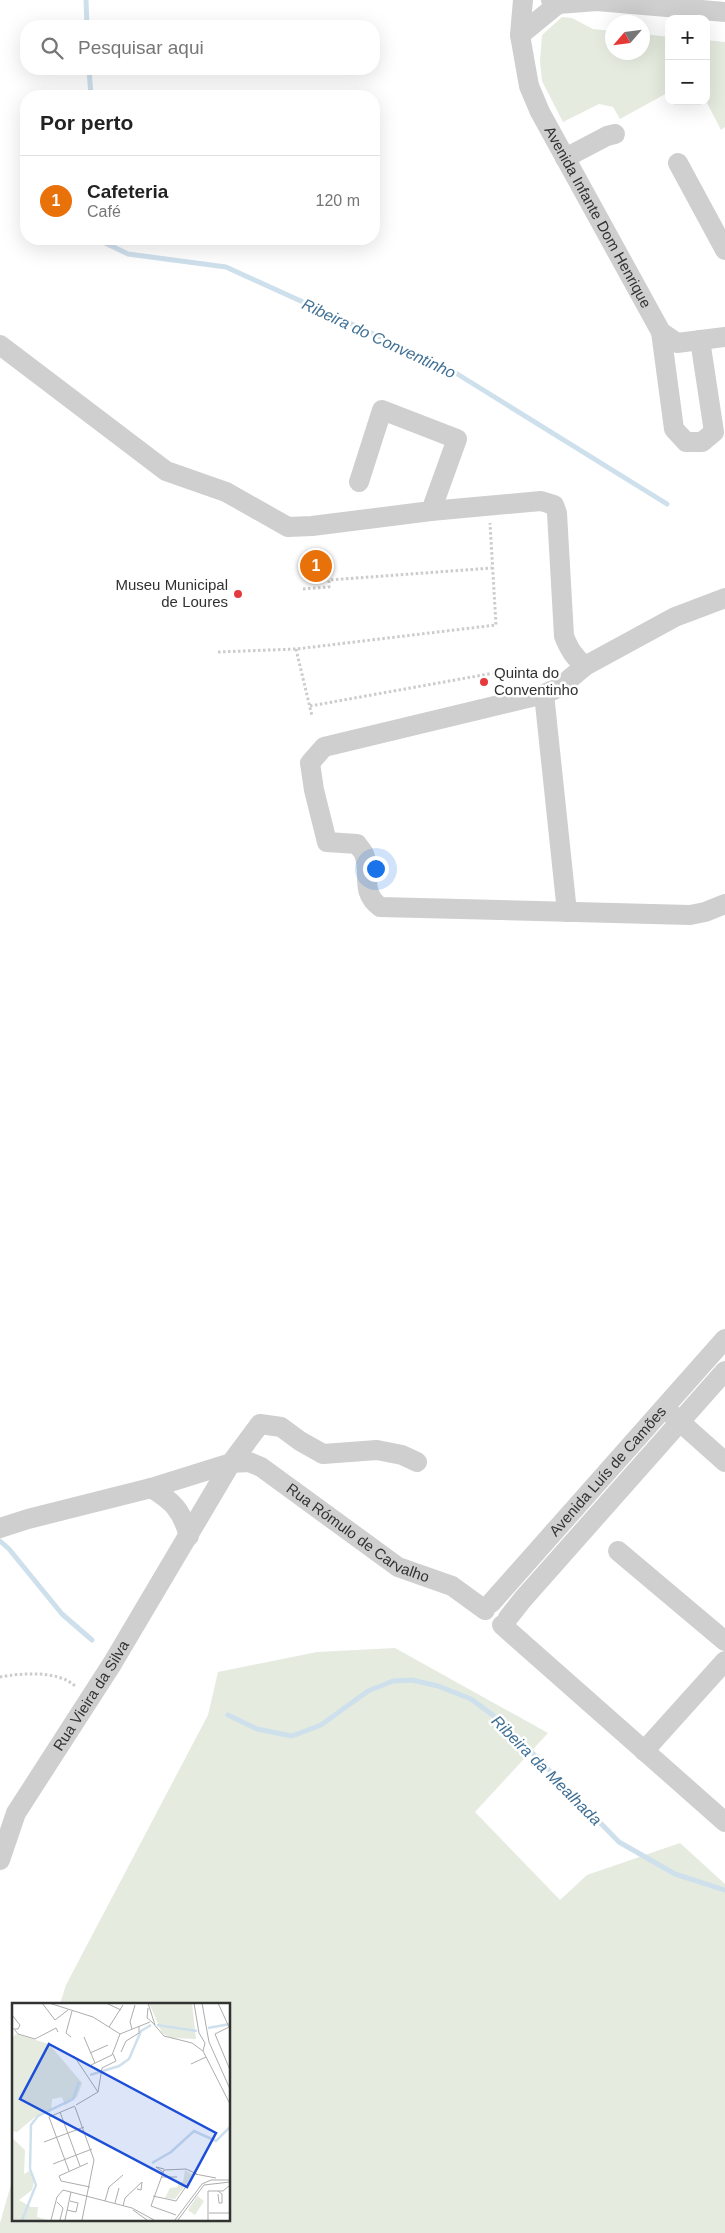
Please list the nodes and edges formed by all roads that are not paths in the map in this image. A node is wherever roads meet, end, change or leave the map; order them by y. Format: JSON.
{"nodes":[{"id":1,"x":523,"y":0,"type":"edge"},
{"id":2,"x":555,"y":2,"type":"edge"},
{"id":3,"x":725,"y":12,"type":"edge"},
{"id":4,"x":520,"y":35,"type":"junction"},
{"id":5,"x":615,"y":134,"type":"dead end"},
{"id":6,"x":565,"y":158,"type":"junction"},
{"id":7,"x":678,"y":163,"type":"dead end"},
{"id":8,"x":723,"y":240,"type":"edge"},
{"id":9,"x":661,"y":332,"type":"junction"},
{"id":10,"x":725,"y":337,"type":"edge"},
{"id":11,"x":700,"y":340,"type":"junction"},
{"id":12,"x":0,"y":345,"type":"edge"},
{"id":13,"x":360,"y":482,"type":"dead end"},
{"id":14,"x":431,"y":511,"type":"junction"},
{"id":15,"x":725,"y":598,"type":"edge"},
{"id":16,"x":585,"y":666,"type":"junction"},
{"id":17,"x":544,"y":694,"type":"junction"},
{"id":18,"x":725,"y":904,"type":"edge"},
{"id":19,"x":567,"y":912,"type":"junction"},
{"id":20,"x":725,"y":1339,"type":"edge"},
{"id":21,"x":725,"y":1371,"type":"edge"},
{"id":22,"x":664,"y":1408,"type":"junction"},
{"id":23,"x":679,"y":1422,"type":"junction"},
{"id":24,"x":417,"y":1462,"type":"dead end"},
{"id":25,"x":725,"y":1462,"type":"edge"},
{"id":26,"x":231,"y":1463,"type":"junction"},
{"id":27,"x":151,"y":1488,"type":"junction"},
{"id":28,"x":1,"y":1527,"type":"edge"},
{"id":29,"x":189,"y":1536,"type":"junction"},
{"id":30,"x":618,"y":1551,"type":"dead end"},
{"id":31,"x":488,"y":1606,"type":"junction"},
{"id":32,"x":505,"y":1622,"type":"junction"},
{"id":33,"x":725,"y":1641,"type":"edge"},
{"id":34,"x":725,"y":1661,"type":"edge"},
{"id":35,"x":644,"y":1752,"type":"junction"},
{"id":36,"x":725,"y":1822,"type":"edge"},
{"id":37,"x":0,"y":1860,"type":"edge"}],
"edges":[{"from":1,"to":4,"type":"street","name":"Avenida Infante Dom Henrique"},
{"from":2,"to":3,"type":"street"},
{"from":2,"to":4,"type":"street"},
{"from":4,"to":6,"type":"street","name":"Avenida Infante Dom Henrique"},
{"from":5,"to":6,"type":"street"},
{"from":6,"to":9,"type":"street","name":"Avenida Infante Dom Henrique"},
{"from":7,"to":8,"type":"street"},
{"from":9,"to":11,"type":"street"},
{"from":9,"to":11,"type":"street"},
{"from":10,"to":11,"type":"street"},
{"from":12,"to":14,"type":"street"},
{"from":13,"to":14,"type":"street"},
{"from":14,"to":16,"type":"street"},
{"from":15,"to":16,"type":"street"},
{"from":16,"to":17,"type":"street"},
{"from":17,"to":19,"type":"street"},
{"from":17,"to":19,"type":"street"},
{"from":18,"to":19,"type":"street"},
{"from":20,"to":22,"type":"street","name":"Avenida Luís de Camões"},
{"from":21,"to":23,"type":"street","name":"Avenida Luís de Camões"},
{"from":22,"to":23,"type":"street"},
{"from":22,"to":31,"type":"street","name":"Avenida Luís de Camões"},
{"from":23,"to":25,"type":"street"},
{"from":23,"to":32,"type":"street","name":"Avenida Luís de Camões"},
{"from":24,"to":26,"type":"street","name":"Rua Vieira da Silva"},
{"from":26,"to":27,"type":"street"},
{"from":26,"to":29,"type":"street","name":"Rua Vieira da Silva"},
{"from":26,"to":31,"type":"street","name":"Rua Rómulo de Carvalho"},
{"from":27,"to":28,"type":"street"},
{"from":27,"to":29,"type":"street"},
{"from":29,"to":37,"type":"street","name":"Rua Vieira da Silva"},
{"from":30,"to":33,"type":"street"},
{"from":31,"to":32,"type":"street","name":"Rua Rómulo de Carvalho"},
{"from":32,"to":35,"type":"street"},
{"from":34,"to":35,"type":"street"},
{"from":35,"to":36,"type":"street"}]}
